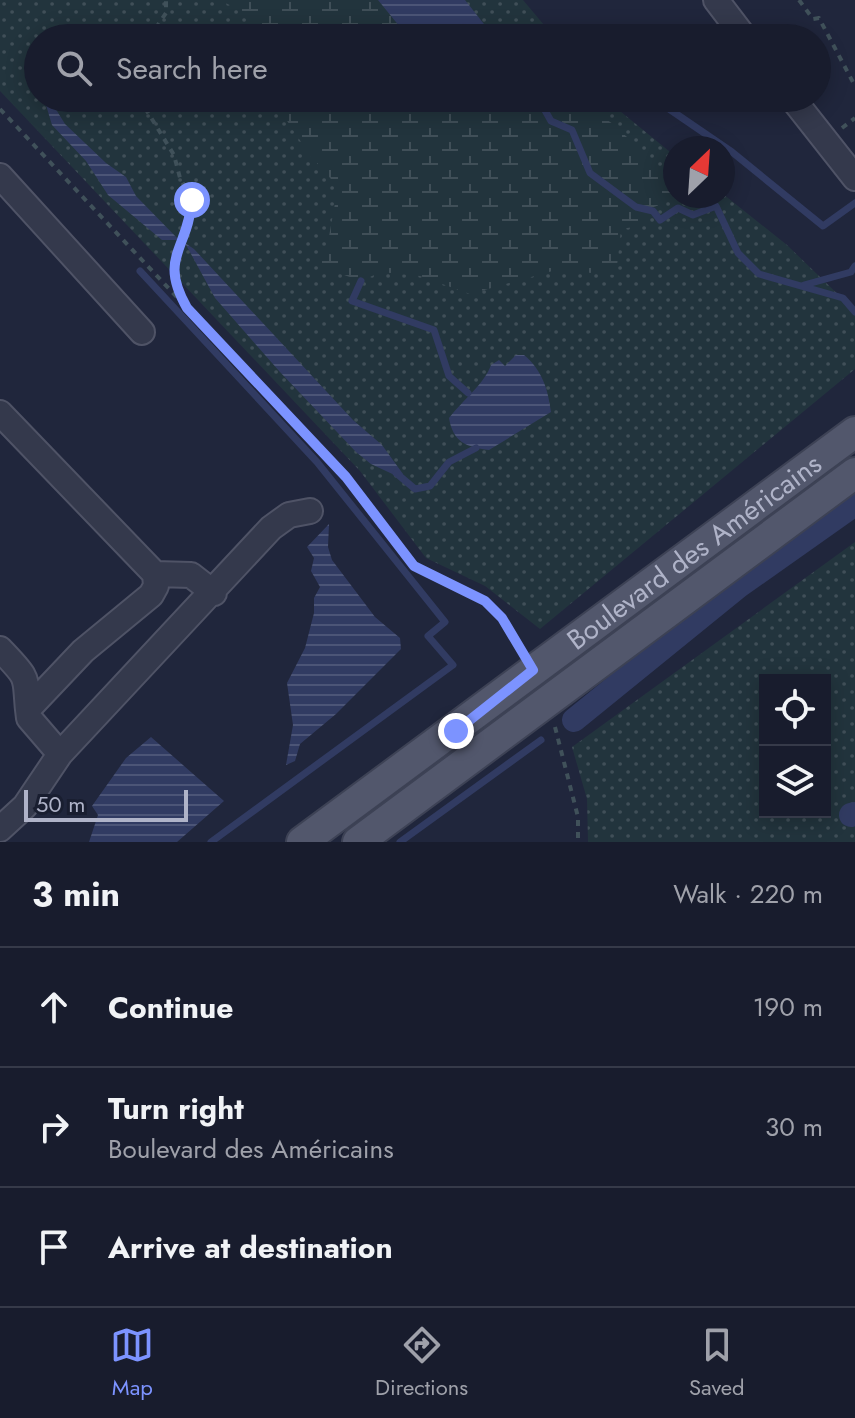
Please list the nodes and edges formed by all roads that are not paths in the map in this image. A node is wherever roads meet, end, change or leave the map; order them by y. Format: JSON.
{"nodes":[{"id":1,"x":716,"y":0,"type":"edge"},
{"id":2,"x":734,"y":24,"type":"edge"},
{"id":3,"x":803,"y":112,"type":"edge"},
{"id":4,"x":0,"y":176,"type":"edge"},
{"id":5,"x":855,"y":178,"type":"edge"},
{"id":6,"x":142,"y":332,"type":"dead end"},
{"id":7,"x":0,"y":413,"type":"edge"},
{"id":8,"x":855,"y":432,"type":"edge"},
{"id":9,"x":855,"y":473,"type":"edge"},
{"id":10,"x":310,"y":511,"type":"dead end"},
{"id":11,"x":155,"y":574,"type":"junction"},
{"id":12,"x":214,"y":593,"type":"junction"},
{"id":13,"x":0,"y":649,"type":"edge"},
{"id":14,"x":28,"y":709,"type":"junction"},
{"id":15,"x":60,"y":754,"type":"junction"},
{"id":16,"x":0,"y":829,"type":"edge"},
{"id":17,"x":302,"y":842,"type":"edge"},
{"id":18,"x":358,"y":842,"type":"edge"}],
"edges":[{"from":1,"to":2,"type":"street"},
{"from":3,"to":5,"type":"street"},
{"from":4,"to":6,"type":"street"},
{"from":7,"to":11,"type":"street"},
{"from":8,"to":17,"type":"main road","name":"Boulevard des Américains"},
{"from":9,"to":18,"type":"main road","name":"Boulevard des Américains"},
{"from":10,"to":12,"type":"street"},
{"from":11,"to":12,"type":"street"},
{"from":11,"to":14,"type":"street"},
{"from":12,"to":15,"type":"street"},
{"from":13,"to":14,"type":"street"},
{"from":14,"to":15,"type":"street"},
{"from":15,"to":16,"type":"street"}]}
